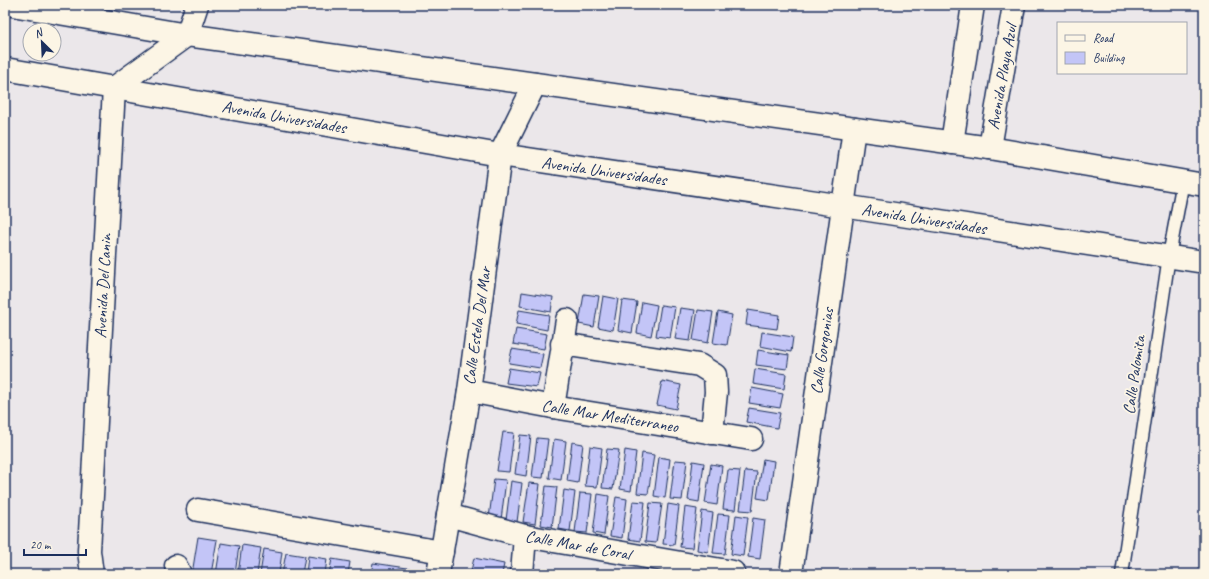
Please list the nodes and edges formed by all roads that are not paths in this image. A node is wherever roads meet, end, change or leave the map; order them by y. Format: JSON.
{"nodes":[{"id":1,"x":12,"y":5,"type":"edge"},
{"id":2,"x":197,"y":5,"type":"edge"},
{"id":3,"x":973,"y":5,"type":"edge"},
{"id":4,"x":1014,"y":5,"type":"edge"},
{"id":5,"x":187,"y":35,"type":"junction"},
{"id":6,"x":5,"y":69,"type":"edge"},
{"id":7,"x":535,"y":84,"type":"junction"},
{"id":8,"x":114,"y":88,"type":"junction"},
{"id":9,"x":854,"y":129,"type":"junction"},
{"id":10,"x":952,"y":143,"type":"junction"},
{"id":11,"x":990,"y":148,"type":"junction"},
{"id":12,"x":500,"y":155,"type":"junction"},
{"id":13,"x":1194,"y":183,"type":"edge"},
{"id":14,"x":843,"y":206,"type":"junction"},
{"id":15,"x":1169,"y":256,"type":"junction"},
{"id":16,"x":1204,"y":262,"type":"edge"},
{"id":17,"x":567,"y":320,"type":"dead end"},
{"id":18,"x":562,"y":344,"type":"junction"},
{"id":19,"x":469,"y":391,"type":"junction"},
{"id":20,"x":553,"y":407,"type":"junction"},
{"id":21,"x":712,"y":432,"type":"junction"},
{"id":22,"x":751,"y":439,"type":"dead end"},
{"id":23,"x":198,"y":510,"type":"dead end"},
{"id":24,"x":448,"y":515,"type":"junction"},
{"id":25,"x":525,"y":536,"type":"junction"},
{"id":26,"x":442,"y":552,"type":"junction"},
{"id":27,"x":694,"y":569,"type":"edge"},
{"id":28,"x":733,"y":572,"type":"dead end"},
{"id":29,"x":92,"y":574,"type":"edge"},
{"id":30,"x":438,"y":574,"type":"edge"},
{"id":31,"x":522,"y":574,"type":"edge"},
{"id":32,"x":791,"y":574,"type":"edge"},
{"id":33,"x":1122,"y":574,"type":"edge"}],
"edges":[{"from":1,"to":5,"type":"street"},
{"from":2,"to":5,"type":"street"},
{"from":3,"to":10,"type":"street"},
{"from":4,"to":11,"type":"street","name":"Avenida Playa Azul"},
{"from":5,"to":7,"type":"street"},
{"from":5,"to":8,"type":"street"},
{"from":6,"to":8,"type":"street","name":"Avenida Universidades"},
{"from":7,"to":9,"type":"street"},
{"from":7,"to":12,"type":"street","name":"Calle Estela Del Mar"},
{"from":8,"to":12,"type":"street","name":"Avenida Universidades"},
{"from":8,"to":29,"type":"street","name":"Avenida Del Canin"},
{"from":9,"to":10,"type":"street"},
{"from":9,"to":14,"type":"street","name":"Calle Gorgonias"},
{"from":10,"to":11,"type":"street"},
{"from":11,"to":13,"type":"street"},
{"from":12,"to":14,"type":"street","name":"Avenida Universidades"},
{"from":12,"to":19,"type":"street","name":"Calle Estela Del Mar"},
{"from":13,"to":15,"type":"lane","name":"Calle Palomita"},
{"from":14,"to":15,"type":"street","name":"Avenida Universidades"},
{"from":14,"to":32,"type":"street","name":"Calle Gorgonias"},
{"from":15,"to":16,"type":"street","name":"Avenida Universidades"},
{"from":15,"to":33,"type":"lane","name":"Calle Palomita"},
{"from":17,"to":18,"type":"street"},
{"from":18,"to":20,"type":"street"},
{"from":18,"to":21,"type":"street"},
{"from":19,"to":20,"type":"street","name":"Calle Mar Mediterraneo"},
{"from":19,"to":24,"type":"street","name":"Calle Estela Del Mar"},
{"from":20,"to":21,"type":"street","name":"Calle Mar Mediterraneo"},
{"from":21,"to":22,"type":"street","name":"Calle Mar Mediterraneo"},
{"from":23,"to":26,"type":"street"},
{"from":24,"to":25,"type":"street","name":"Calle Mar de Coral"},
{"from":24,"to":26,"type":"street","name":"Calle Estela Del Mar"},
{"from":25,"to":27,"type":"street","name":"Calle Mar de Coral"},
{"from":25,"to":31,"type":"street"},
{"from":26,"to":30,"type":"street","name":"Calle Estela Del Mar"},
{"from":27,"to":28,"type":"street","name":"Calle Mar de Coral"}]}
